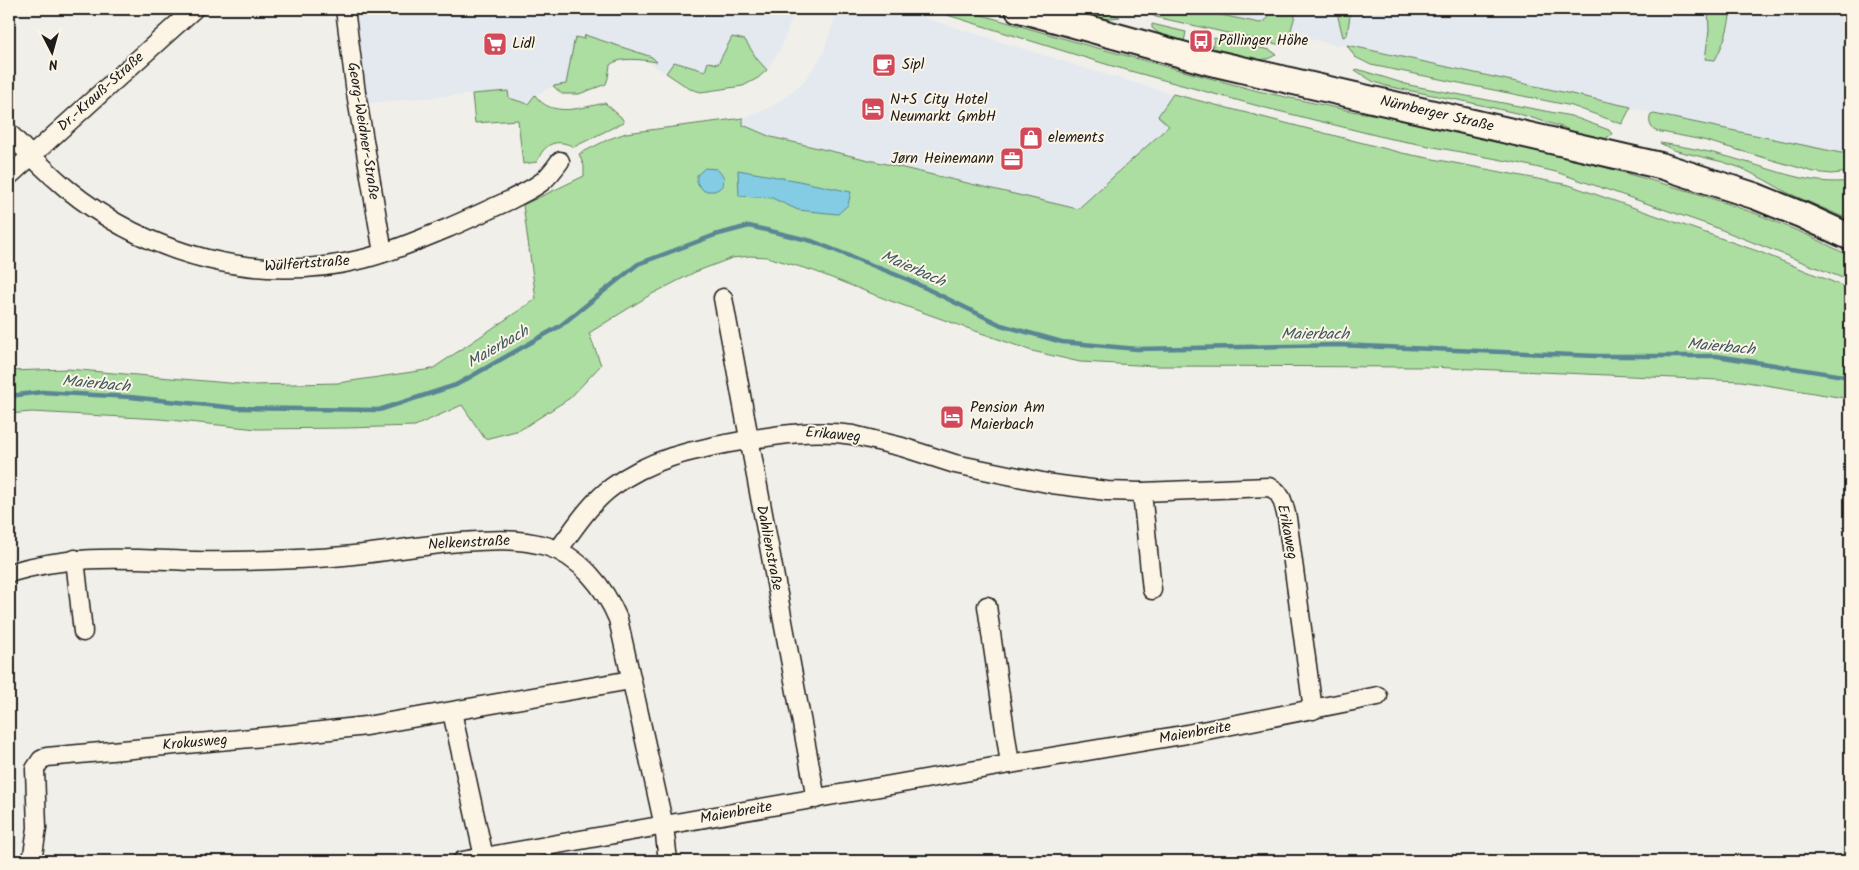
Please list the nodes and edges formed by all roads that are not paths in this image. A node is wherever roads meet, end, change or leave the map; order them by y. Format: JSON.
{"nodes":[{"id":1,"x":194,"y":9,"type":"edge"},
{"id":2,"x":345,"y":9,"type":"edge"},
{"id":3,"x":1018,"y":9,"type":"edge"},
{"id":4,"x":9,"y":133,"type":"edge"},
{"id":5,"x":31,"y":156,"type":"junction"},
{"id":6,"x":560,"y":161,"type":"dead end"},
{"id":7,"x":9,"y":176,"type":"edge"},
{"id":8,"x":1850,"y":237,"type":"edge"},
{"id":9,"x":383,"y":253,"type":"junction"},
{"id":10,"x":723,"y":298,"type":"dead end"},
{"id":11,"x":749,"y":440,"type":"junction"},
{"id":12,"x":1142,"y":492,"type":"junction"},
{"id":13,"x":558,"y":550,"type":"junction"},
{"id":14,"x":75,"y":559,"type":"junction"},
{"id":15,"x":9,"y":573,"type":"edge"},
{"id":16,"x":1152,"y":590,"type":"dead end"},
{"id":17,"x":987,"y":606,"type":"dead end"},
{"id":18,"x":83,"y":632,"type":"dead end"},
{"id":19,"x":631,"y":680,"type":"junction"},
{"id":20,"x":1378,"y":696,"type":"dead end"},
{"id":21,"x":1313,"y":710,"type":"junction"},
{"id":22,"x":452,"y":712,"type":"junction"},
{"id":23,"x":1010,"y":764,"type":"junction"},
{"id":24,"x":816,"y":799,"type":"junction"},
{"id":25,"x":664,"y":826,"type":"junction"},
{"id":26,"x":484,"y":857,"type":"junction"},
{"id":27,"x":32,"y":861,"type":"edge"},
{"id":28,"x":462,"y":861,"type":"edge"},
{"id":29,"x":668,"y":861,"type":"edge"}],
"edges":[{"from":1,"to":5,"type":"street","name":"Dr.-Krauß-Straße"},
{"from":2,"to":9,"type":"street","name":"Georg-Weidner-Straße"},
{"from":3,"to":8,"type":"main road","name":"Nürnberger Straße"},
{"from":4,"to":5,"type":"street","name":"Wülfertstraße"},
{"from":5,"to":7,"type":"street","name":"Dr.-Krauß-Straße"},
{"from":5,"to":9,"type":"street","name":"Wülfertstraße"},
{"from":6,"to":9,"type":"street","name":"Wülfertstraße"},
{"from":10,"to":11,"type":"street","name":"Dahlienstraße"},
{"from":11,"to":12,"type":"street","name":"Erikaweg"},
{"from":11,"to":13,"type":"street","name":"Erikaweg"},
{"from":11,"to":24,"type":"street","name":"Dahlienstraße"},
{"from":12,"to":16,"type":"street"},
{"from":12,"to":21,"type":"street","name":"Erikaweg"},
{"from":13,"to":14,"type":"street","name":"Nelkenstraße"},
{"from":13,"to":19,"type":"street","name":"Nelkenstraße"},
{"from":14,"to":15,"type":"street","name":"Nelkenstraße"},
{"from":14,"to":18,"type":"street"},
{"from":17,"to":23,"type":"street"},
{"from":19,"to":22,"type":"street","name":"Krokusweg"},
{"from":19,"to":25,"type":"street","name":"Nelkenstraße"},
{"from":20,"to":21,"type":"street","name":"Maienbreite"},
{"from":21,"to":23,"type":"street","name":"Maienbreite"},
{"from":22,"to":26,"type":"street"},
{"from":22,"to":27,"type":"street","name":"Krokusweg"},
{"from":23,"to":24,"type":"street","name":"Maienbreite"},
{"from":24,"to":25,"type":"street","name":"Maienbreite"},
{"from":25,"to":26,"type":"street","name":"Maienbreite"},
{"from":25,"to":29,"type":"street","name":"Nelkenstraße"},
{"from":26,"to":28,"type":"street","name":"Maienbreite"}]}
